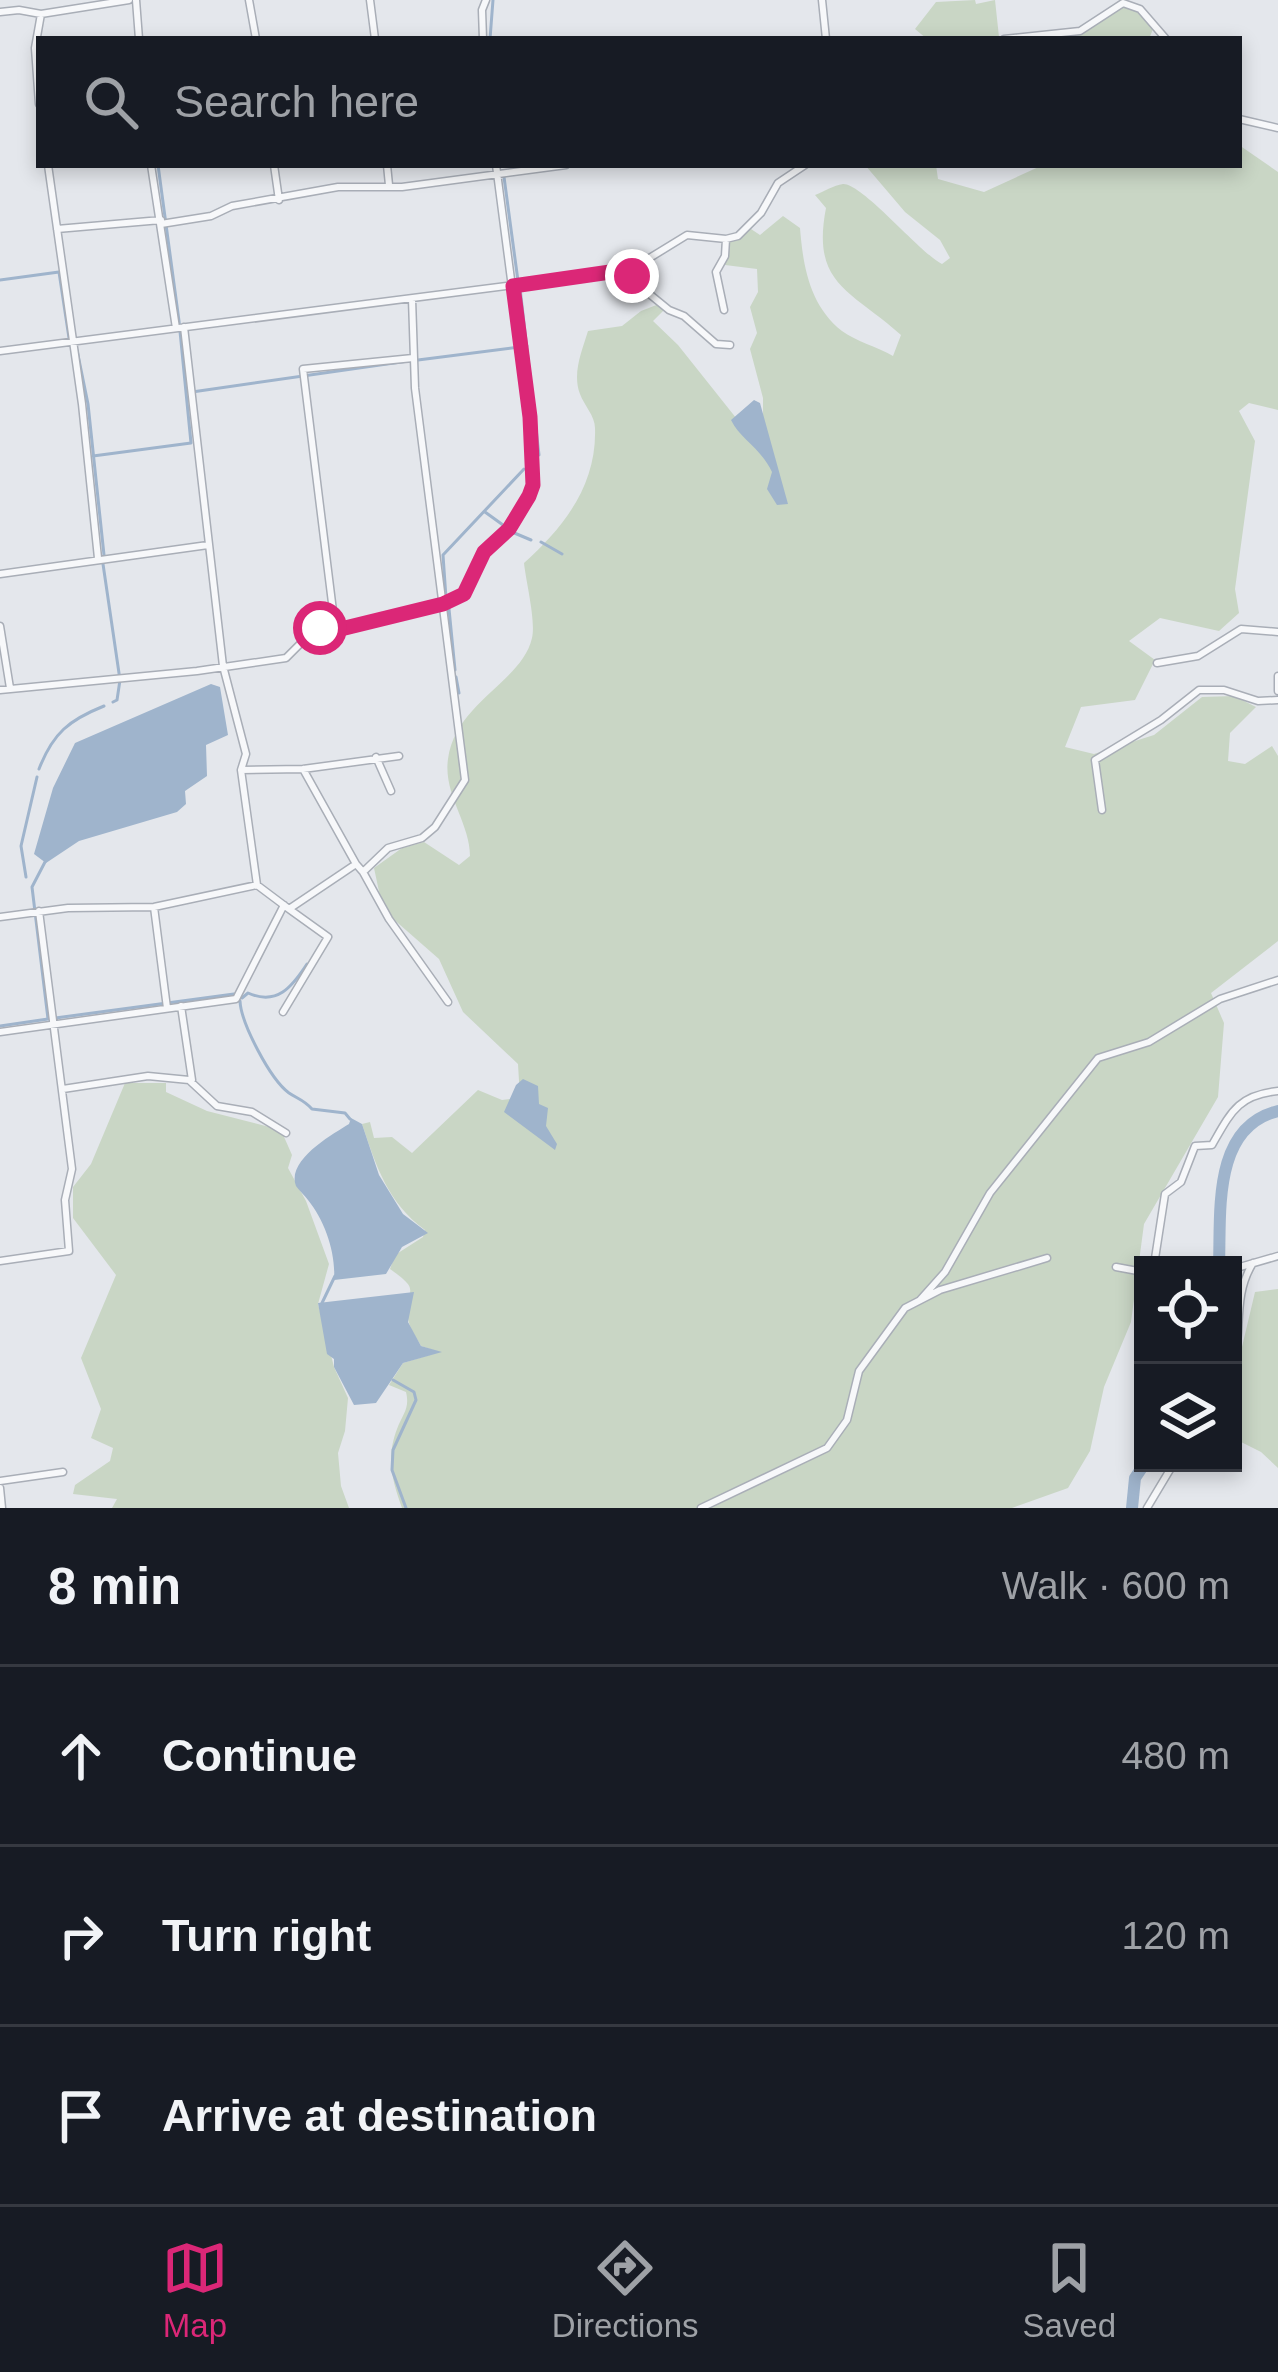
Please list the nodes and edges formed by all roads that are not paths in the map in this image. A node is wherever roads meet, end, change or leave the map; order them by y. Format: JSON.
{"nodes":[{"id":1,"x":132,"y":0,"type":"edge"},
{"id":2,"x":249,"y":0,"type":"edge"},
{"id":3,"x":370,"y":0,"type":"edge"},
{"id":4,"x":487,"y":0,"type":"edge"},
{"id":5,"x":822,"y":0,"type":"edge"},
{"id":6,"x":1121,"y":2,"type":"edge"},
{"id":7,"x":0,"y":12,"type":"edge"},
{"id":8,"x":41,"y":14,"type":"junction"},
{"id":9,"x":37,"y":36,"type":"edge"},
{"id":10,"x":139,"y":36,"type":"edge"},
{"id":11,"x":255,"y":36,"type":"edge"},
{"id":12,"x":375,"y":36,"type":"edge"},
{"id":13,"x":483,"y":36,"type":"edge"},
{"id":14,"x":826,"y":36,"type":"edge"},
{"id":15,"x":1032,"y":36,"type":"edge"},
{"id":16,"x":1163,"y":36,"type":"edge"},
{"id":17,"x":1242,"y":120,"type":"edge"},
{"id":18,"x":1278,"y":128,"type":"edge"},
{"id":19,"x":48,"y":168,"type":"edge"},
{"id":20,"x":152,"y":168,"type":"edge"},
{"id":21,"x":274,"y":168,"type":"edge"},
{"id":22,"x":387,"y":168,"type":"edge"},
{"id":23,"x":800,"y":168,"type":"edge"},
{"id":24,"x":497,"y":169,"type":"edge"},
{"id":25,"x":389,"y":187,"type":"junction"},
{"id":26,"x":279,"y":200,"type":"junction"},
{"id":27,"x":161,"y":222,"type":"junction"},
{"id":28,"x":58,"y":229,"type":"junction"},
{"id":29,"x":726,"y":239,"type":"junction"},
{"id":30,"x":631,"y":269,"type":"junction"},
{"id":31,"x":513,"y":286,"type":"junction"},
{"id":32,"x":412,"y":299,"type":"junction"},
{"id":33,"x":724,"y":310,"type":"dead end"},
{"id":34,"x":180,"y":327,"type":"junction"},
{"id":35,"x":72,"y":340,"type":"junction"},
{"id":36,"x":730,"y":345,"type":"dead end"},
{"id":37,"x":0,"y":351,"type":"edge"},
{"id":38,"x":413,"y":358,"type":"junction"},
{"id":39,"x":208,"y":545,"type":"junction"},
{"id":40,"x":98,"y":558,"type":"junction"},
{"id":41,"x":0,"y":574,"type":"edge"},
{"id":42,"x":443,"y":604,"type":"junction"},
{"id":43,"x":0,"y":626,"type":"edge"},
{"id":44,"x":335,"y":627,"type":"junction"},
{"id":45,"x":1278,"y":632,"type":"edge"},
{"id":46,"x":1157,"y":663,"type":"dead end"},
{"id":47,"x":223,"y":666,"type":"junction"},
{"id":48,"x":1278,"y":676,"type":"edge"},
{"id":49,"x":10,"y":688,"type":"junction"},
{"id":50,"x":0,"y":690,"type":"edge"},
{"id":51,"x":1278,"y":696,"type":"edge"},
{"id":52,"x":398,"y":755,"type":"dead end"},
{"id":53,"x":376,"y":757,"type":"junction"},
{"id":54,"x":303,"y":769,"type":"junction"},
{"id":55,"x":241,"y":770,"type":"junction"},
{"id":56,"x":391,"y":791,"type":"dead end"},
{"id":57,"x":1102,"y":810,"type":"dead end"},
{"id":58,"x":356,"y":864,"type":"junction"},
{"id":59,"x":363,"y":872,"type":"junction"},
{"id":60,"x":256,"y":885,"type":"junction"},
{"id":61,"x":286,"y":907,"type":"junction"},
{"id":62,"x":154,"y":908,"type":"junction"},
{"id":63,"x":39,"y":911,"type":"junction"},
{"id":64,"x":0,"y":917,"type":"edge"},
{"id":65,"x":1278,"y":980,"type":"edge"},
{"id":66,"x":448,"y":1002,"type":"dead end"},
{"id":67,"x":181,"y":1006,"type":"junction"},
{"id":68,"x":167,"y":1008,"type":"junction"},
{"id":69,"x":283,"y":1012,"type":"dead end"},
{"id":70,"x":55,"y":1023,"type":"junction"},
{"id":71,"x":0,"y":1031,"type":"edge"},
{"id":72,"x":193,"y":1081,"type":"junction"},
{"id":73,"x":63,"y":1089,"type":"junction"},
{"id":74,"x":1278,"y":1091,"type":"edge"},
{"id":75,"x":286,"y":1132,"type":"dead end"},
{"id":76,"x":1155,"y":1256,"type":"edge"},
{"id":77,"x":1278,"y":1256,"type":"edge"},
{"id":78,"x":1047,"y":1258,"type":"dead end"},
{"id":79,"x":0,"y":1261,"type":"edge"},
{"id":80,"x":1251,"y":1264,"type":"junction"},
{"id":81,"x":1242,"y":1266,"type":"edge"},
{"id":82,"x":1116,"y":1267,"type":"dead end"},
{"id":83,"x":1134,"y":1270,"type":"edge"},
{"id":84,"x":920,"y":1300,"type":"junction"},
{"id":85,"x":1234,"y":1364,"type":"edge"},
{"id":86,"x":63,"y":1472,"type":"dead end"},
{"id":87,"x":1169,"y":1472,"type":"edge"},
{"id":88,"x":0,"y":1484,"type":"edge"},
{"id":89,"x":2,"y":1508,"type":"edge"},
{"id":90,"x":701,"y":1508,"type":"edge"},
{"id":91,"x":1148,"y":1508,"type":"edge"}],
"edges":[{"from":1,"to":8,"type":"street"},
{"from":1,"to":10,"type":"street"},
{"from":2,"to":11,"type":"street"},
{"from":3,"to":12,"type":"street"},
{"from":4,"to":13,"type":"street"},
{"from":5,"to":14,"type":"street"},
{"from":6,"to":15,"type":"street"},
{"from":6,"to":16,"type":"street"},
{"from":7,"to":8,"type":"street"},
{"from":8,"to":9,"type":"street"},
{"from":17,"to":18,"type":"street"},
{"from":19,"to":28,"type":"street"},
{"from":20,"to":27,"type":"street"},
{"from":21,"to":26,"type":"street"},
{"from":22,"to":25,"type":"street"},
{"from":23,"to":29,"type":"street"},
{"from":24,"to":25,"type":"street"},
{"from":24,"to":31,"type":"street"},
{"from":25,"to":26,"type":"street"},
{"from":26,"to":27,"type":"street"},
{"from":27,"to":28,"type":"street"},
{"from":27,"to":34,"type":"street"},
{"from":28,"to":35,"type":"street"},
{"from":29,"to":30,"type":"street"},
{"from":29,"to":33,"type":"street"},
{"from":30,"to":31,"type":"street"},
{"from":30,"to":36,"type":"street"},
{"from":31,"to":32,"type":"street"},
{"from":31,"to":42,"type":"street"},
{"from":32,"to":34,"type":"street"},
{"from":32,"to":38,"type":"street"},
{"from":34,"to":35,"type":"street"},
{"from":34,"to":39,"type":"street"},
{"from":35,"to":37,"type":"street"},
{"from":35,"to":40,"type":"street"},
{"from":38,"to":42,"type":"street"},
{"from":38,"to":44,"type":"street"},
{"from":39,"to":40,"type":"street"},
{"from":39,"to":47,"type":"street"},
{"from":40,"to":41,"type":"street"},
{"from":42,"to":44,"type":"street"},
{"from":42,"to":59,"type":"street"},
{"from":43,"to":49,"type":"street"},
{"from":44,"to":47,"type":"street"},
{"from":45,"to":46,"type":"street"},
{"from":47,"to":49,"type":"street"},
{"from":47,"to":55,"type":"street"},
{"from":48,"to":51,"type":"street"},
{"from":49,"to":50,"type":"street"},
{"from":51,"to":57,"type":"street"},
{"from":52,"to":53,"type":"street"},
{"from":53,"to":54,"type":"street"},
{"from":53,"to":56,"type":"street"},
{"from":54,"to":55,"type":"street"},
{"from":54,"to":58,"type":"street"},
{"from":55,"to":60,"type":"street"},
{"from":58,"to":59,"type":"street"},
{"from":58,"to":61,"type":"street"},
{"from":59,"to":66,"type":"street"},
{"from":60,"to":61,"type":"street"},
{"from":60,"to":62,"type":"street"},
{"from":61,"to":67,"type":"street"},
{"from":61,"to":69,"type":"street"},
{"from":62,"to":63,"type":"street"},
{"from":62,"to":68,"type":"street"},
{"from":63,"to":64,"type":"street"},
{"from":63,"to":70,"type":"street"},
{"from":65,"to":84,"type":"street"},
{"from":67,"to":68,"type":"street"},
{"from":67,"to":72,"type":"street"},
{"from":68,"to":70,"type":"street"},
{"from":70,"to":71,"type":"street"},
{"from":70,"to":73,"type":"street"},
{"from":72,"to":73,"type":"street"},
{"from":72,"to":75,"type":"street"},
{"from":73,"to":79,"type":"street"},
{"from":74,"to":76,"type":"street"},
{"from":77,"to":80,"type":"street"},
{"from":78,"to":84,"type":"street"},
{"from":80,"to":81,"type":"street"},
{"from":80,"to":85,"type":"street"},
{"from":82,"to":83,"type":"street"},
{"from":84,"to":90,"type":"street"},
{"from":86,"to":88,"type":"street"},
{"from":87,"to":91,"type":"street"},
{"from":88,"to":89,"type":"street"}]}
